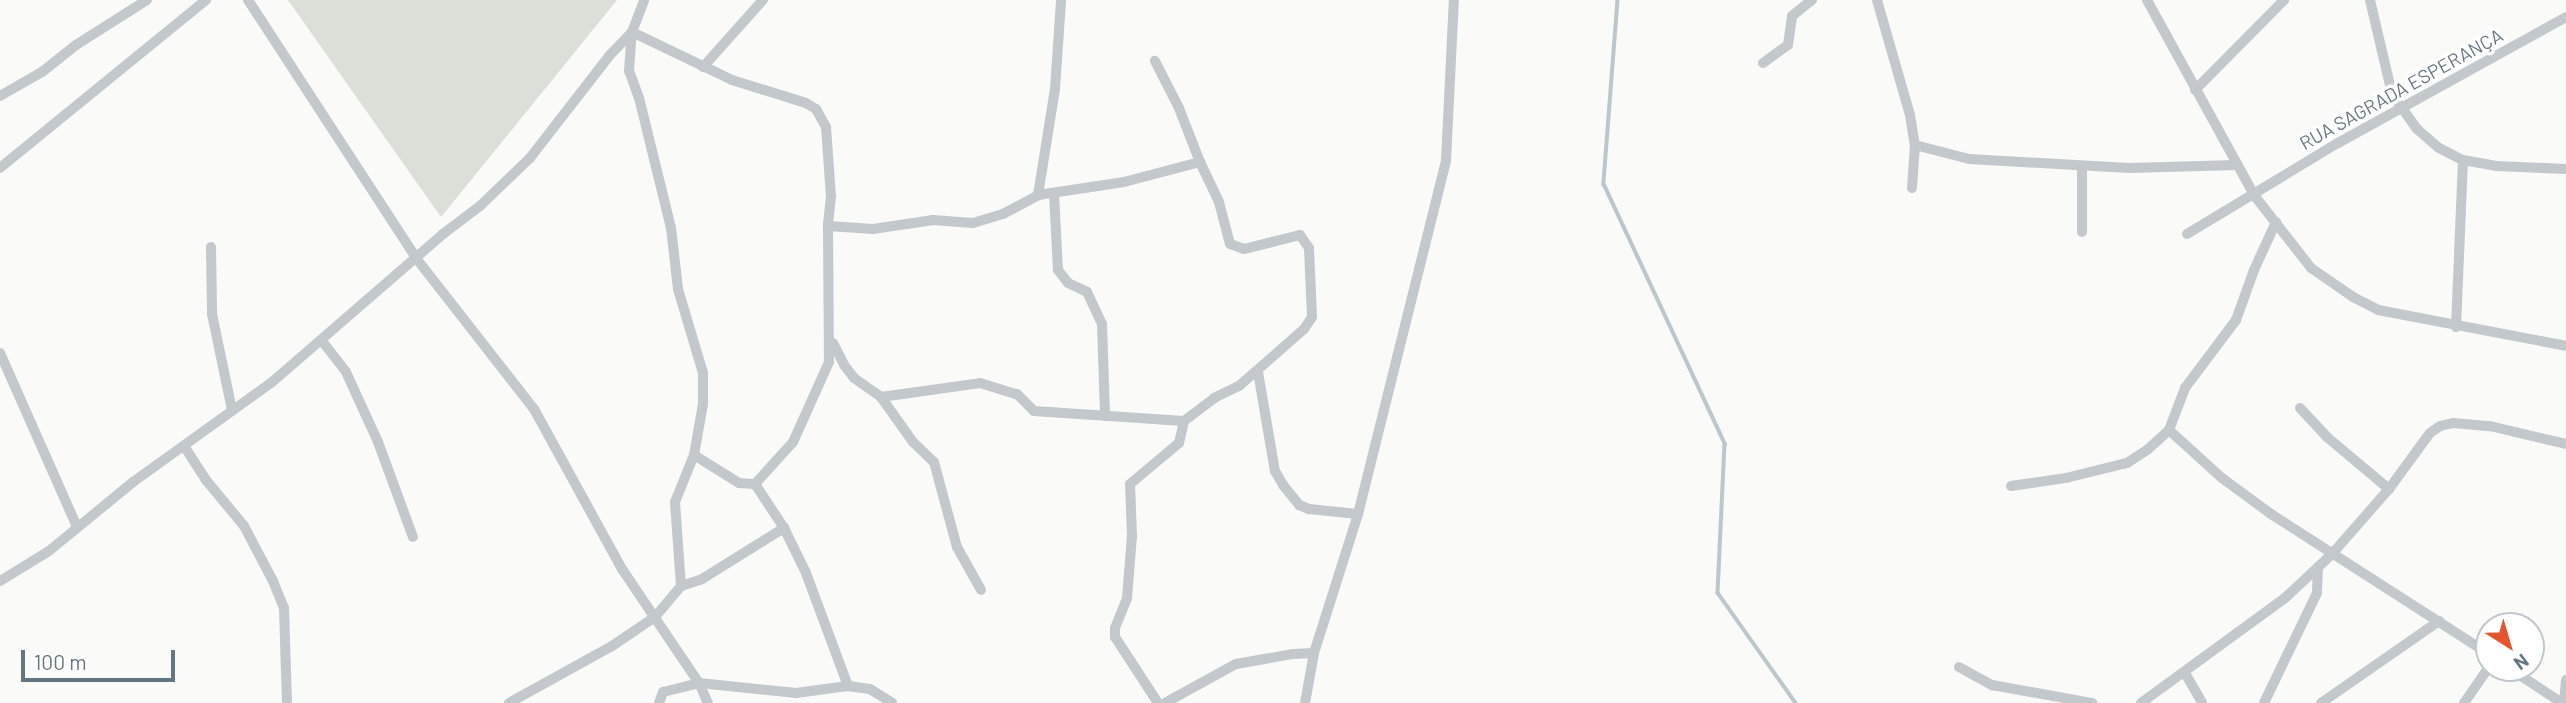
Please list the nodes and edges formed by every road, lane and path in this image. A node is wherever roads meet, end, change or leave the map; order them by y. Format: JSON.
{"nodes":[{"id":1,"x":147,"y":0,"type":"edge"},
{"id":2,"x":206,"y":0,"type":"edge"},
{"id":3,"x":248,"y":0,"type":"edge"},
{"id":4,"x":644,"y":0,"type":"edge"},
{"id":5,"x":764,"y":0,"type":"edge"},
{"id":6,"x":1061,"y":0,"type":"edge"},
{"id":7,"x":1454,"y":0,"type":"edge"},
{"id":8,"x":1812,"y":0,"type":"edge"},
{"id":9,"x":1877,"y":0,"type":"edge"},
{"id":10,"x":2147,"y":0,"type":"edge"},
{"id":11,"x":2284,"y":0,"type":"edge"},
{"id":12,"x":2370,"y":0,"type":"edge"},
{"id":13,"x":2566,"y":17,"type":"edge"},
{"id":14,"x":632,"y":32,"type":"junction"},
{"id":15,"x":608,"y":56,"type":"junction"},
{"id":16,"x":1154,"y":61,"type":"dead end"},
{"id":17,"x":1763,"y":63,"type":"dead end"},
{"id":18,"x":703,"y":67,"type":"junction"},
{"id":19,"x":629,"y":71,"type":"junction"},
{"id":20,"x":2195,"y":90,"type":"junction"},
{"id":21,"x":0,"y":96,"type":"edge"},
{"id":22,"x":2399,"y":108,"type":"junction"},
{"id":23,"x":1914,"y":145,"type":"junction"},
{"id":24,"x":2463,"y":160,"type":"junction"},
{"id":25,"x":1200,"y":162,"type":"junction"},
{"id":26,"x":2236,"y":165,"type":"junction"},
{"id":27,"x":2082,"y":166,"type":"junction"},
{"id":28,"x":0,"y":168,"type":"edge"},
{"id":29,"x":2566,"y":169,"type":"edge"},
{"id":30,"x":1912,"y":188,"type":"dead end"},
{"id":31,"x":1054,"y":194,"type":"junction"},
{"id":32,"x":1038,"y":195,"type":"junction"},
{"id":33,"x":2254,"y":195,"type":"junction"},
{"id":34,"x":2276,"y":222,"type":"junction"},
{"id":35,"x":828,"y":226,"type":"junction"},
{"id":36,"x":2082,"y":232,"type":"dead end"},
{"id":37,"x":2187,"y":234,"type":"dead end"},
{"id":38,"x":211,"y":247,"type":"dead end"},
{"id":39,"x":416,"y":258,"type":"junction"},
{"id":40,"x":2456,"y":327,"type":"junction"},
{"id":41,"x":831,"y":333,"type":"junction"},
{"id":42,"x":322,"y":341,"type":"junction"},
{"id":43,"x":2566,"y":346,"type":"edge"},
{"id":44,"x":0,"y":353,"type":"edge"},
{"id":45,"x":1258,"y":372,"type":"junction"},
{"id":46,"x":881,"y":397,"type":"junction"},
{"id":47,"x":2300,"y":408,"type":"dead end"},
{"id":48,"x":232,"y":410,"type":"junction"},
{"id":49,"x":1105,"y":416,"type":"junction"},
{"id":50,"x":1184,"y":421,"type":"junction"},
{"id":51,"x":2169,"y":430,"type":"junction"},
{"id":52,"x":2566,"y":444,"type":"edge"},
{"id":53,"x":184,"y":446,"type":"junction"},
{"id":54,"x":694,"y":455,"type":"junction"},
{"id":55,"x":755,"y":484,"type":"junction"},
{"id":56,"x":2011,"y":486,"type":"dead end"},
{"id":57,"x":2389,"y":489,"type":"junction"},
{"id":58,"x":1358,"y":514,"type":"junction"},
{"id":59,"x":77,"y":527,"type":"junction"},
{"id":60,"x":784,"y":528,"type":"junction"},
{"id":61,"x":413,"y":537,"type":"dead end"},
{"id":62,"x":2332,"y":554,"type":"junction"},
{"id":63,"x":2318,"y":567,"type":"junction"},
{"id":64,"x":0,"y":581,"type":"edge"},
{"id":65,"x":681,"y":586,"type":"junction"},
{"id":66,"x":981,"y":590,"type":"dead end"},
{"id":67,"x":654,"y":617,"type":"junction"},
{"id":68,"x":2439,"y":621,"type":"junction"},
{"id":69,"x":2475,"y":645,"type":"edge"},
{"id":70,"x":1314,"y":653,"type":"junction"},
{"id":71,"x":1959,"y":667,"type":"dead end"},
{"id":72,"x":2185,"y":673,"type":"junction"},
{"id":73,"x":2566,"y":680,"type":"edge"},
{"id":74,"x":2479,"y":682,"type":"edge"},
{"id":75,"x":2531,"y":682,"type":"edge"},
{"id":76,"x":699,"y":683,"type":"junction"},
{"id":77,"x":848,"y":686,"type":"junction"},
{"id":78,"x":287,"y":703,"type":"edge"},
{"id":79,"x":509,"y":703,"type":"edge"},
{"id":80,"x":659,"y":703,"type":"edge"},
{"id":81,"x":708,"y":703,"type":"edge"},
{"id":82,"x":891,"y":703,"type":"edge"},
{"id":83,"x":1158,"y":703,"type":"edge"},
{"id":84,"x":1165,"y":703,"type":"edge"},
{"id":85,"x":1305,"y":703,"type":"edge"},
{"id":86,"x":2092,"y":703,"type":"edge"},
{"id":87,"x":2141,"y":703,"type":"edge"},
{"id":88,"x":2202,"y":703,"type":"edge"},
{"id":89,"x":2264,"y":703,"type":"edge"},
{"id":90,"x":2321,"y":703,"type":"edge"},
{"id":91,"x":2464,"y":703,"type":"edge"},
{"id":92,"x":2563,"y":703,"type":"edge"}],
"edges":[{"from":1,"to":21,"type":"street"},
{"from":2,"to":28,"type":"street"},
{"from":3,"to":39,"type":"street"},
{"from":4,"to":14,"type":"street"},
{"from":5,"to":18,"type":"street"},
{"from":6,"to":32,"type":"street"},
{"from":7,"to":58,"type":"street"},
{"from":8,"to":17,"type":"street"},
{"from":9,"to":23,"type":"street"},
{"from":10,"to":20,"type":"street"},
{"from":11,"to":20,"type":"street"},
{"from":12,"to":22,"type":"street"},
{"from":13,"to":22,"type":"street","name":"RUA SAGRADA ESPERANÇA"},
{"from":14,"to":15,"type":"street"},
{"from":14,"to":18,"type":"street"},
{"from":14,"to":19,"type":"street"},
{"from":15,"to":19,"type":"street"},
{"from":15,"to":39,"type":"street"},
{"from":16,"to":25,"type":"street"},
{"from":18,"to":35,"type":"street"},
{"from":19,"to":54,"type":"street"},
{"from":20,"to":26,"type":"street"},
{"from":22,"to":24,"type":"street"},
{"from":22,"to":33,"type":"street","name":"RUA SAGRADA ESPERANÇA"},
{"from":23,"to":27,"type":"street"},
{"from":23,"to":30,"type":"street"},
{"from":24,"to":29,"type":"street"},
{"from":24,"to":40,"type":"street"},
{"from":25,"to":31,"type":"street"},
{"from":25,"to":45,"type":"street"},
{"from":26,"to":27,"type":"street"},
{"from":26,"to":33,"type":"street"},
{"from":27,"to":36,"type":"street"},
{"from":31,"to":32,"type":"street"},
{"from":31,"to":49,"type":"street"},
{"from":32,"to":35,"type":"street"},
{"from":33,"to":34,"type":"street"},
{"from":33,"to":37,"type":"street","name":"RUA SAGRADA ESPERANÇA"},
{"from":34,"to":40,"type":"street"},
{"from":34,"to":51,"type":"street"},
{"from":35,"to":41,"type":"street"},
{"from":38,"to":48,"type":"street"},
{"from":39,"to":42,"type":"street"},
{"from":39,"to":67,"type":"street"},
{"from":40,"to":43,"type":"street"},
{"from":41,"to":46,"type":"street"},
{"from":41,"to":55,"type":"street"},
{"from":42,"to":48,"type":"street"},
{"from":42,"to":61,"type":"street"},
{"from":44,"to":59,"type":"street"},
{"from":45,"to":50,"type":"street"},
{"from":45,"to":58,"type":"street"},
{"from":46,"to":49,"type":"street"},
{"from":46,"to":66,"type":"street"},
{"from":47,"to":57,"type":"street"},
{"from":48,"to":53,"type":"street"},
{"from":49,"to":50,"type":"street"},
{"from":50,"to":83,"type":"street"},
{"from":51,"to":56,"type":"street"},
{"from":51,"to":62,"type":"street"},
{"from":52,"to":57,"type":"street"},
{"from":53,"to":59,"type":"street"},
{"from":53,"to":78,"type":"street"},
{"from":54,"to":55,"type":"street"},
{"from":54,"to":65,"type":"street"},
{"from":55,"to":60,"type":"street"},
{"from":57,"to":62,"type":"street"},
{"from":58,"to":70,"type":"street"},
{"from":59,"to":64,"type":"street"},
{"from":60,"to":65,"type":"street"},
{"from":60,"to":77,"type":"street"},
{"from":62,"to":63,"type":"street"},
{"from":62,"to":68,"type":"street"},
{"from":63,"to":72,"type":"street"},
{"from":63,"to":89,"type":"street"},
{"from":65,"to":67,"type":"street"},
{"from":67,"to":76,"type":"street"},
{"from":67,"to":79,"type":"street"},
{"from":68,"to":69,"type":"street"},
{"from":68,"to":90,"type":"street"},
{"from":70,"to":84,"type":"street"},
{"from":70,"to":85,"type":"street"},
{"from":71,"to":86,"type":"street"},
{"from":72,"to":87,"type":"street"},
{"from":72,"to":88,"type":"street"},
{"from":73,"to":92,"type":"street"},
{"from":74,"to":91,"type":"street"},
{"from":75,"to":92,"type":"street"},
{"from":76,"to":77,"type":"street"},
{"from":76,"to":80,"type":"street"},
{"from":76,"to":81,"type":"street"},
{"from":77,"to":82,"type":"street"}]}
